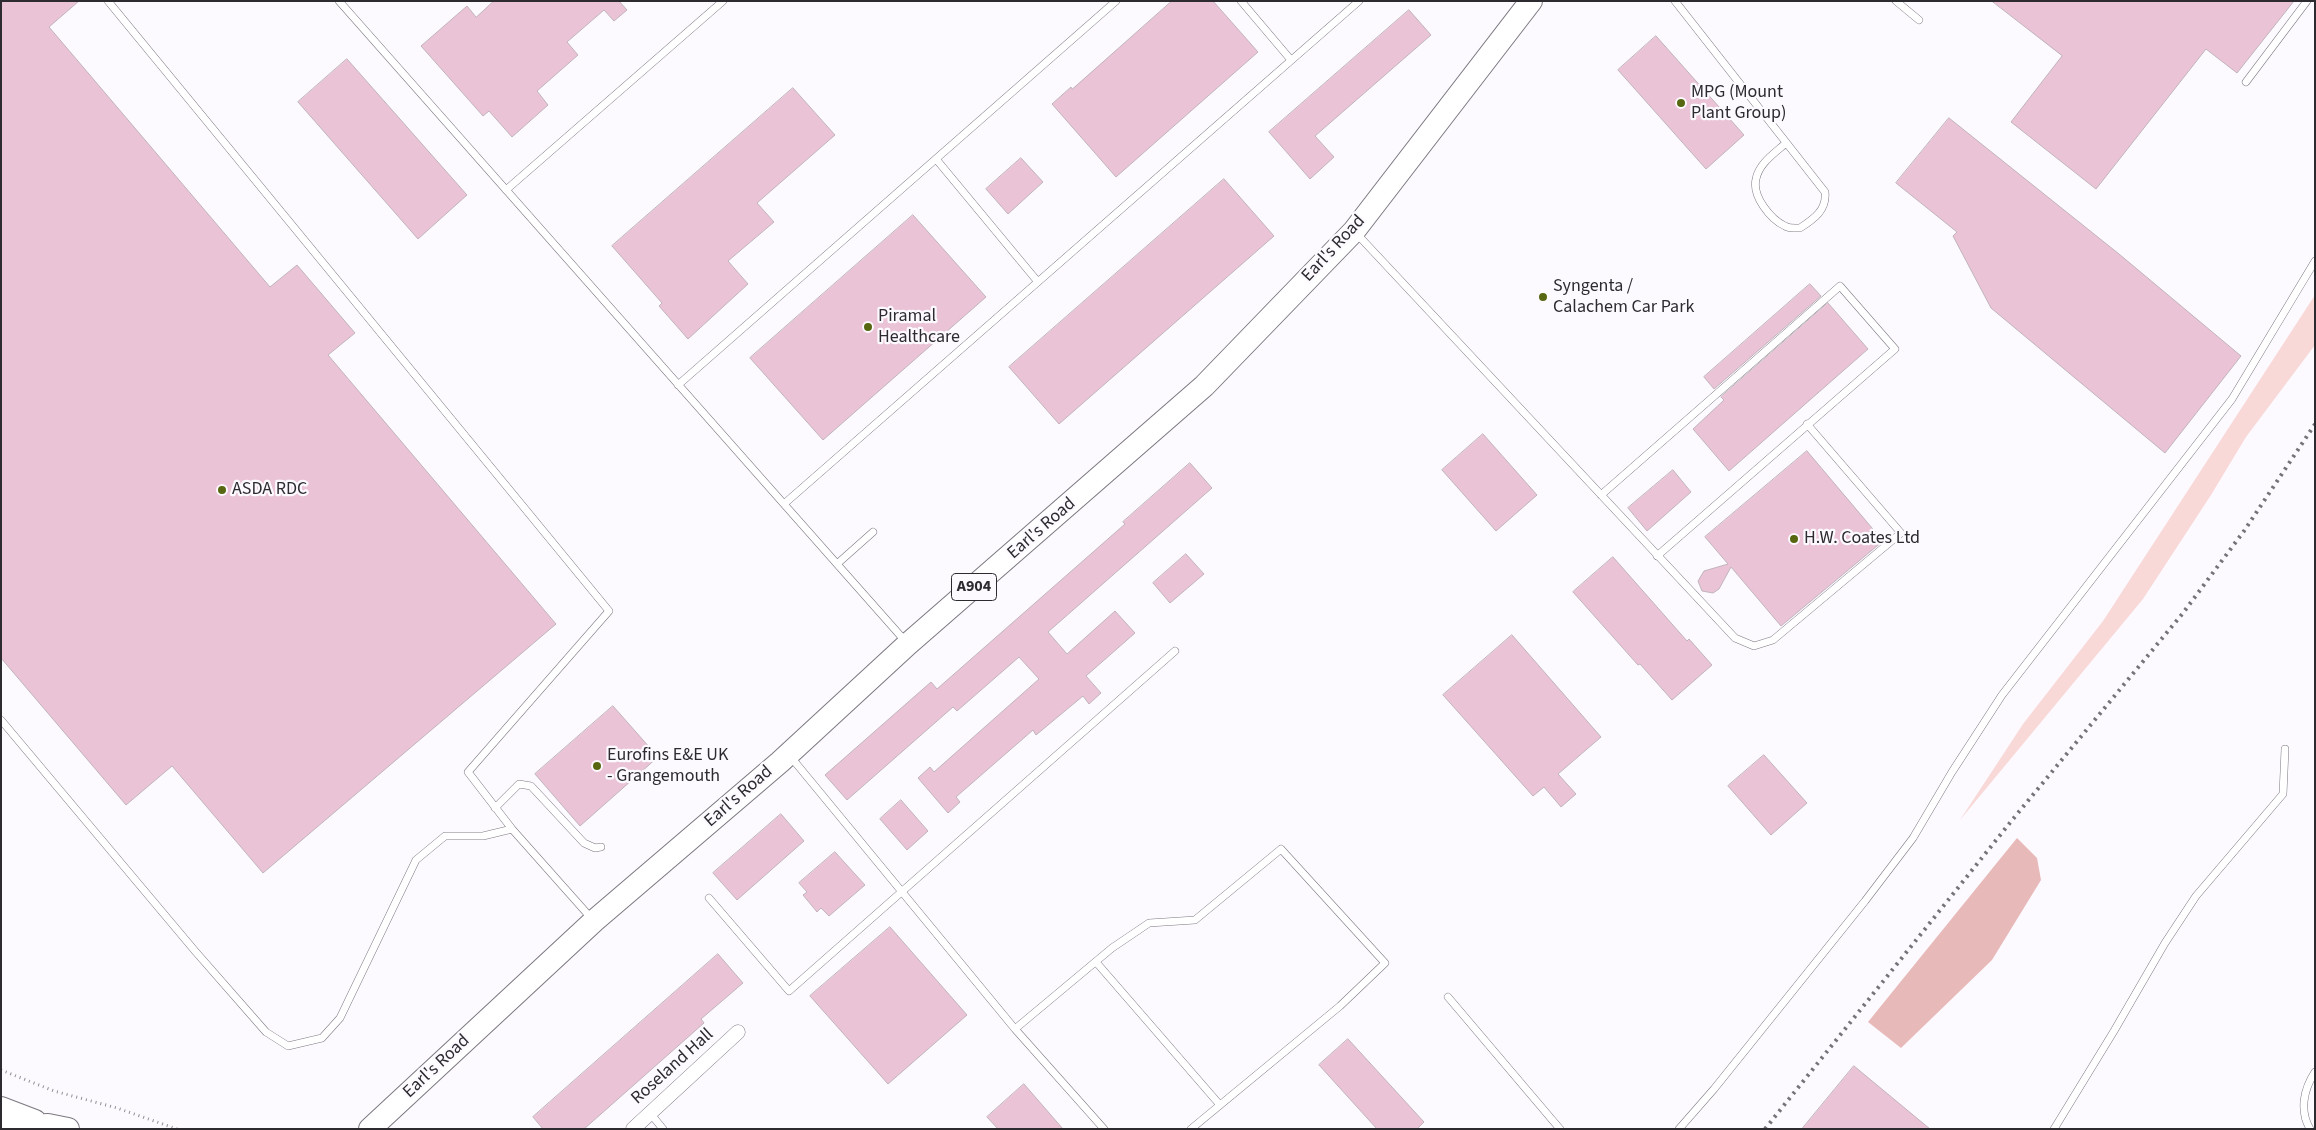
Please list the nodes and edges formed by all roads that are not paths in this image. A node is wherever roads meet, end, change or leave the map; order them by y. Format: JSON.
{"nodes":[{"id":1,"x":108,"y":1,"type":"edge"},
{"id":2,"x":338,"y":1,"type":"edge"},
{"id":3,"x":723,"y":1,"type":"edge"},
{"id":4,"x":1116,"y":1,"type":"edge"},
{"id":5,"x":1241,"y":1,"type":"edge"},
{"id":6,"x":1359,"y":1,"type":"edge"},
{"id":7,"x":1531,"y":1,"type":"edge"},
{"id":8,"x":1675,"y":1,"type":"edge"},
{"id":9,"x":1896,"y":1,"type":"edge"},
{"id":10,"x":2307,"y":1,"type":"edge"},
{"id":11,"x":1919,"y":20,"type":"dead end"},
{"id":12,"x":1291,"y":60,"type":"junction"},
{"id":13,"x":2246,"y":82,"type":"dead end"},
{"id":14,"x":1786,"y":143,"type":"junction"},
{"id":15,"x":936,"y":159,"type":"junction"},
{"id":16,"x":506,"y":190,"type":"junction"},
{"id":17,"x":1354,"y":231,"type":"junction"},
{"id":18,"x":2315,"y":260,"type":"edge"},
{"id":19,"x":1038,"y":282,"type":"junction"},
{"id":20,"x":678,"y":385,"type":"junction"},
{"id":21,"x":1807,"y":424,"type":"junction"},
{"id":22,"x":1601,"y":495,"type":"junction"},
{"id":23,"x":784,"y":504,"type":"junction"},
{"id":24,"x":874,"y":532,"type":"dead end"},
{"id":25,"x":1657,"y":556,"type":"junction"},
{"id":26,"x":837,"y":564,"type":"junction"},
{"id":27,"x":908,"y":644,"type":"junction"},
{"id":28,"x":1175,"y":651,"type":"dead end"},
{"id":29,"x":1,"y":720,"type":"edge"},
{"id":30,"x":2285,"y":749,"type":"dead end"},
{"id":31,"x":788,"y":754,"type":"junction"},
{"id":32,"x":495,"y":808,"type":"junction"},
{"id":33,"x":512,"y":829,"type":"junction"},
{"id":34,"x":601,"y":848,"type":"dead end"},
{"id":35,"x":901,"y":892,"type":"junction"},
{"id":36,"x":709,"y":898,"type":"dead end"},
{"id":37,"x":594,"y":921,"type":"junction"},
{"id":38,"x":1096,"y":962,"type":"junction"},
{"id":39,"x":1448,"y":997,"type":"dead end"},
{"id":40,"x":1014,"y":1029,"type":"junction"},
{"id":41,"x":738,"y":1032,"type":"dead end"},
{"id":42,"x":2315,"y":1072,"type":"edge"},
{"id":43,"x":1220,"y":1105,"type":"junction"},
{"id":44,"x":1,"y":1108,"type":"edge"},
{"id":45,"x":650,"y":1113,"type":"junction"},
{"id":46,"x":58,"y":1127,"type":"edge"},
{"id":47,"x":1,"y":1128,"type":"edge"},
{"id":48,"x":370,"y":1129,"type":"edge"},
{"id":49,"x":632,"y":1129,"type":"edge"},
{"id":50,"x":663,"y":1129,"type":"edge"},
{"id":51,"x":1104,"y":1129,"type":"edge"},
{"id":52,"x":1191,"y":1129,"type":"edge"},
{"id":53,"x":1560,"y":1129,"type":"edge"},
{"id":54,"x":1678,"y":1129,"type":"edge"},
{"id":55,"x":2054,"y":1129,"type":"edge"},
{"id":56,"x":2310,"y":1129,"type":"edge"}],
"edges":[{"from":1,"to":32,"type":"lane"},
{"from":2,"to":16,"type":"lane"},
{"from":3,"to":16,"type":"lane"},
{"from":4,"to":15,"type":"lane"},
{"from":5,"to":12,"type":"lane"},
{"from":6,"to":12,"type":"lane"},
{"from":7,"to":17,"type":"main road","name":"Earl's Road","number":"A904"},
{"from":8,"to":14,"type":"lane"},
{"from":9,"to":11,"type":"lane"},
{"from":10,"to":13,"type":"lane"},
{"from":12,"to":19,"type":"lane"},
{"from":14,"to":14,"type":"lane"},
{"from":15,"to":19,"type":"lane"},
{"from":15,"to":20,"type":"lane"},
{"from":16,"to":20,"type":"lane"},
{"from":17,"to":22,"type":"lane"},
{"from":17,"to":27,"type":"main road","name":"Earl's Road","number":"A904"},
{"from":18,"to":54,"type":"lane"},
{"from":19,"to":23,"type":"lane"},
{"from":20,"to":23,"type":"lane"},
{"from":21,"to":22,"type":"lane"},
{"from":21,"to":25,"type":"lane"},
{"from":21,"to":25,"type":"lane"},
{"from":22,"to":25,"type":"lane"},
{"from":23,"to":26,"type":"lane"},
{"from":24,"to":26,"type":"lane"},
{"from":26,"to":27,"type":"lane"},
{"from":27,"to":31,"type":"main road","name":"Earl's Road","number":"A904"},
{"from":28,"to":35,"type":"lane"},
{"from":29,"to":33,"type":"lane"},
{"from":30,"to":55,"type":"lane"},
{"from":31,"to":35,"type":"lane"},
{"from":31,"to":37,"type":"main road","name":"Earl's Road","number":"A904"},
{"from":32,"to":33,"type":"lane"},
{"from":32,"to":34,"type":"lane"},
{"from":33,"to":37,"type":"lane"},
{"from":35,"to":36,"type":"lane"},
{"from":35,"to":40,"type":"lane"},
{"from":37,"to":48,"type":"main road","name":"Earl's Road","number":"A904"},
{"from":38,"to":40,"type":"lane"},
{"from":38,"to":43,"type":"lane"},
{"from":38,"to":43,"type":"lane"},
{"from":39,"to":53,"type":"lane"},
{"from":40,"to":51,"type":"lane"},
{"from":41,"to":45,"type":"street","name":"Roseland Hall"},
{"from":42,"to":56,"type":"lane"},
{"from":43,"to":52,"type":"lane"},
{"from":44,"to":46,"type":"main road"},
{"from":45,"to":49,"type":"street","name":"Roseland Hall"},
{"from":45,"to":50,"type":"lane"},
{"from":46,"to":47,"type":"main road"}]}
